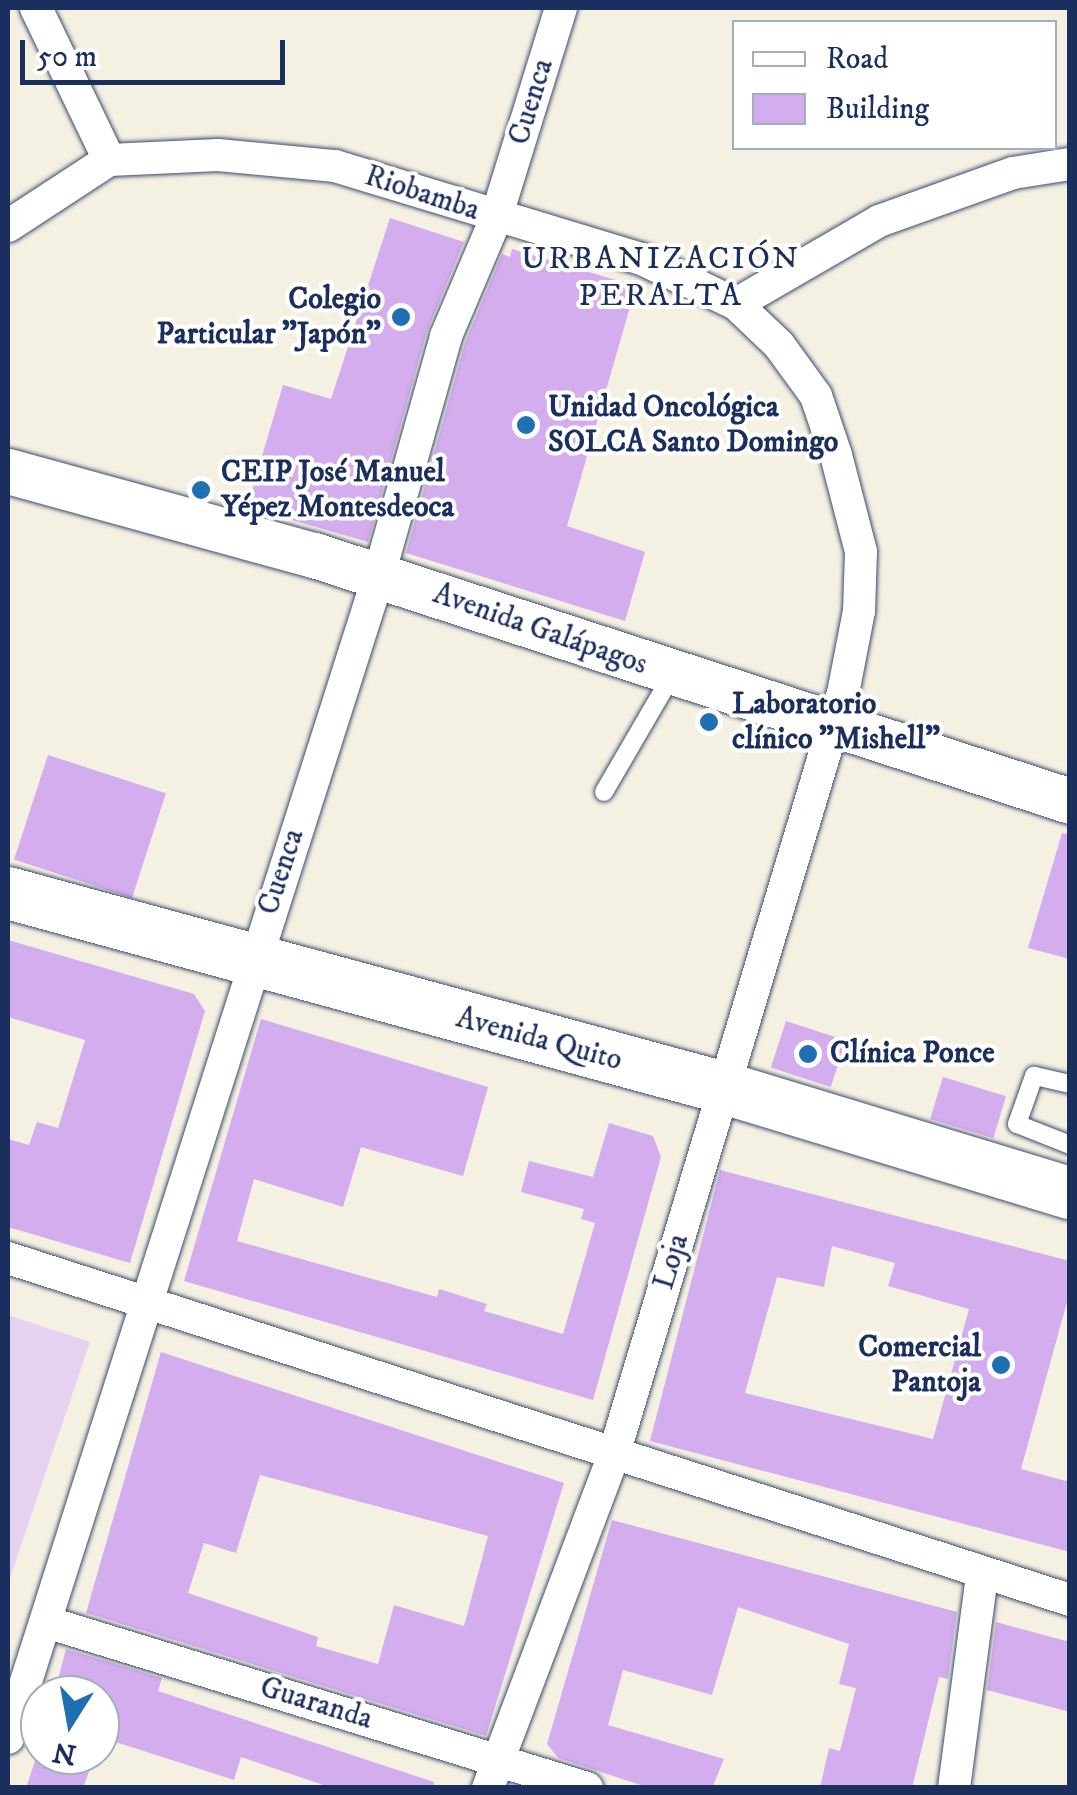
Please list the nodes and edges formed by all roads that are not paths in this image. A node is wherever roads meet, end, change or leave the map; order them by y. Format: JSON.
{"nodes":[{"id":1,"x":36,"y":8,"type":"edge"},
{"id":2,"x":561,"y":8,"type":"edge"},
{"id":3,"x":109,"y":160,"type":"junction"},
{"id":4,"x":1070,"y":164,"type":"edge"},
{"id":5,"x":496,"y":218,"type":"junction"},
{"id":6,"x":8,"y":226,"type":"edge"},
{"id":7,"x":736,"y":304,"type":"junction"},
{"id":8,"x":8,"y":471,"type":"edge"},
{"id":9,"x":379,"y":575,"type":"junction"},
{"id":10,"x":672,"y":675,"type":"junction"},
{"id":11,"x":834,"y":729,"type":"junction"},
{"id":12,"x":604,"y":792,"type":"dead end"},
{"id":13,"x":1070,"y":801,"type":"edge"},
{"id":14,"x":8,"y":893,"type":"edge"},
{"id":15,"x":252,"y":965,"type":"junction"},
{"id":16,"x":1070,"y":1084,"type":"edge"},
{"id":17,"x":724,"y":1088,"type":"junction"},
{"id":18,"x":1070,"y":1145,"type":"edge"},
{"id":19,"x":1070,"y":1193,"type":"edge"},
{"id":20,"x":8,"y":1258,"type":"edge"},
{"id":21,"x":146,"y":1305,"type":"junction"},
{"id":22,"x":613,"y":1457,"type":"junction"},
{"id":23,"x":982,"y":1574,"type":"junction"},
{"id":24,"x":1070,"y":1600,"type":"edge"},
{"id":25,"x":46,"y":1622,"type":"junction"},
{"id":26,"x":8,"y":1738,"type":"edge"},
{"id":27,"x":493,"y":1773,"type":"edge"},
{"id":28,"x":587,"y":1788,"type":"edge"},
{"id":29,"x":954,"y":1788,"type":"edge"}],
"edges":[{"from":1,"to":3,"type":"street"},
{"from":2,"to":5,"type":"street","name":"Cuenca"},
{"from":3,"to":5,"type":"street","name":"Riobamba"},
{"from":3,"to":6,"type":"street"},
{"from":4,"to":7,"type":"street"},
{"from":5,"to":7,"type":"street","name":"Riobamba"},
{"from":5,"to":9,"type":"street","name":"Cuenca"},
{"from":7,"to":11,"type":"street","name":"Riobamba"},
{"from":8,"to":9,"type":"street","name":"Avenida Galápagos"},
{"from":9,"to":10,"type":"street","name":"Avenida Galápagos"},
{"from":9,"to":15,"type":"street","name":"Cuenca"},
{"from":10,"to":11,"type":"street","name":"Avenida Galápagos"},
{"from":10,"to":12,"type":"lane"},
{"from":11,"to":13,"type":"street","name":"Avenida Galápagos"},
{"from":11,"to":17,"type":"street","name":"Loja"},
{"from":14,"to":15,"type":"main road","name":"Avenida Quito"},
{"from":15,"to":17,"type":"main road","name":"Avenida Quito"},
{"from":15,"to":21,"type":"street","name":"Cuenca"},
{"from":16,"to":18,"type":"lane"},
{"from":17,"to":19,"type":"main road","name":"Avenida Quito"},
{"from":17,"to":22,"type":"street","name":"Loja"},
{"from":20,"to":21,"type":"street"},
{"from":21,"to":22,"type":"street"},
{"from":21,"to":25,"type":"street","name":"Cuenca"},
{"from":22,"to":23,"type":"street"},
{"from":22,"to":27,"type":"street","name":"Loja"},
{"from":23,"to":24,"type":"street"},
{"from":23,"to":29,"type":"street"},
{"from":25,"to":26,"type":"street","name":"Cuenca"},
{"from":25,"to":27,"type":"street","name":"Guaranda"},
{"from":27,"to":28,"type":"street","name":"Guaranda"}]}
